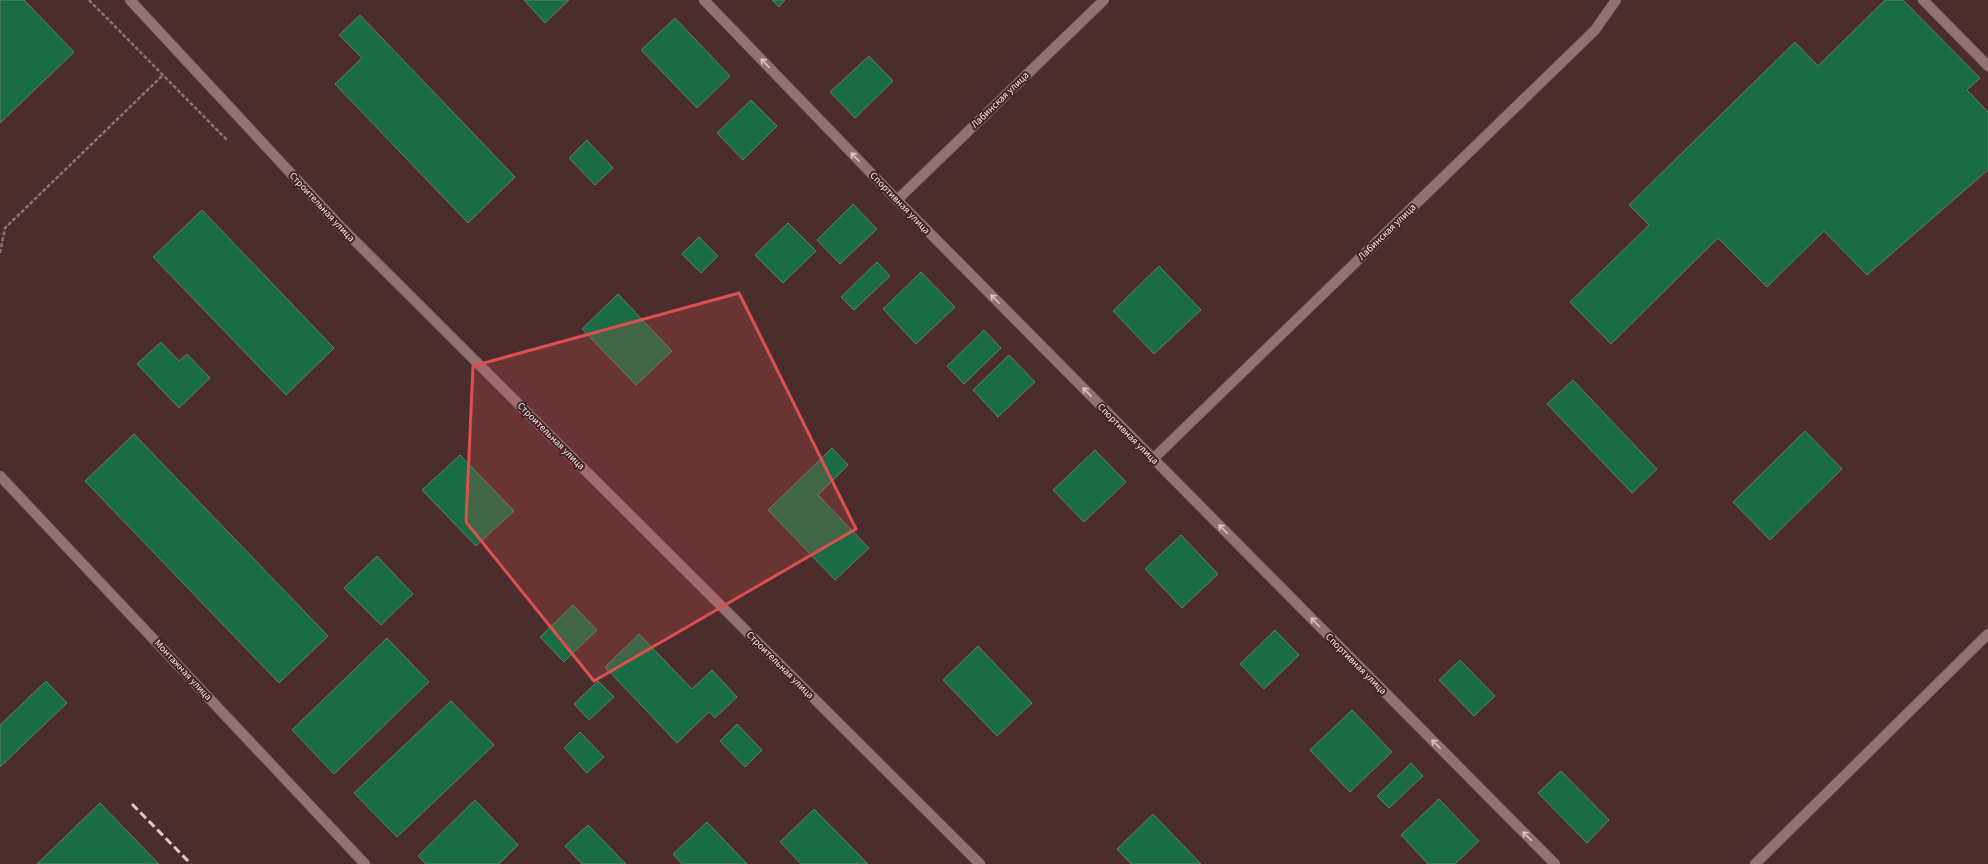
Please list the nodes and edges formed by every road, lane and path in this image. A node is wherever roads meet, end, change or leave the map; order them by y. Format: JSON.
{"nodes":[{"id":1,"x":89,"y":0,"type":"edge"},
{"id":2,"x":130,"y":0,"type":"edge"},
{"id":3,"x":704,"y":0,"type":"edge"},
{"id":4,"x":1104,"y":0,"type":"edge"},
{"id":5,"x":1616,"y":0,"type":"edge"},
{"id":6,"x":1923,"y":0,"type":"edge"},
{"id":7,"x":182,"y":57,"type":"junction"},
{"id":8,"x":1988,"y":66,"type":"edge"},
{"id":9,"x":162,"y":76,"type":"junction"},
{"id":10,"x":897,"y":200,"type":"junction"},
{"id":11,"x":0,"y":253,"type":"edge"},
{"id":12,"x":1154,"y":459,"type":"junction"},
{"id":13,"x":0,"y":476,"type":"edge"},
{"id":14,"x":1988,"y":634,"type":"edge"},
{"id":15,"x":365,"y":864,"type":"edge"},
{"id":16,"x":980,"y":864,"type":"edge"},
{"id":17,"x":1555,"y":864,"type":"edge"},
{"id":18,"x":1755,"y":864,"type":"edge"}],
"edges":[{"from":1,"to":9,"type":"path"},
{"from":2,"to":7,"type":"street","name":"Строительная улица"},
{"from":10,"to":3,"type":"street","name":"Спортивная улица","one_way":true},
{"from":4,"to":10,"type":"street","name":"Лабинская улица"},
{"from":5,"to":12,"type":"street","name":"Лабинская улица"},
{"from":6,"to":8,"type":"street"},
{"from":7,"to":9,"type":"path"},
{"from":7,"to":16,"type":"street","name":"Строительная улица"},
{"from":9,"to":11,"type":"path"},
{"from":12,"to":10,"type":"street","name":"Спортивная улица","one_way":true},
{"from":17,"to":12,"type":"street","name":"Спортивная улица","one_way":true},
{"from":13,"to":15,"type":"street","name":"Монтажная улица"},
{"from":14,"to":18,"type":"street"}]}
